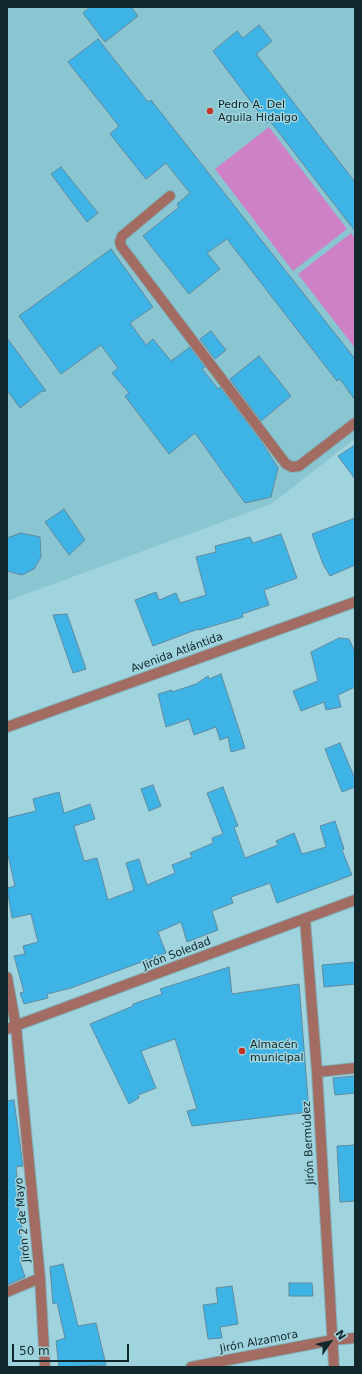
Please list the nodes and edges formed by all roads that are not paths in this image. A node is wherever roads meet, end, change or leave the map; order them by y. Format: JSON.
{"nodes":[{"id":1,"x":170,"y":196,"type":"dead end"},
{"id":2,"x":355,"y":423,"type":"edge"},
{"id":3,"x":355,"y":602,"type":"edge"},
{"id":4,"x":7,"y":727,"type":"edge"},
{"id":5,"x":355,"y":900,"type":"edge"},
{"id":6,"x":305,"y":918,"type":"junction"},
{"id":7,"x":7,"y":977,"type":"edge"},
{"id":8,"x":12,"y":1028,"type":"edge"},
{"id":9,"x":355,"y":1068,"type":"edge"},
{"id":10,"x":317,"y":1072,"type":"junction"},
{"id":11,"x":40,"y":1278,"type":"junction"},
{"id":12,"x":7,"y":1292,"type":"edge"},
{"id":13,"x":355,"y":1338,"type":"edge"},
{"id":14,"x":333,"y":1340,"type":"junction"},
{"id":15,"x":45,"y":1367,"type":"edge"},
{"id":16,"x":191,"y":1367,"type":"edge"},
{"id":17,"x":334,"y":1367,"type":"edge"}],
"edges":[{"from":1,"to":2,"type":"street"},
{"from":3,"to":4,"type":"street","name":"Avenida Atlántida"},
{"from":5,"to":6,"type":"street","name":"Jirón Soledad"},
{"from":6,"to":8,"type":"street","name":"Jirón Soledad"},
{"from":6,"to":10,"type":"street","name":"Jirón Bermúdez"},
{"from":7,"to":8,"type":"street","name":"Jirón 2 de Mayo"},
{"from":8,"to":11,"type":"street","name":"Jirón 2 de Mayo"},
{"from":9,"to":10,"type":"street"},
{"from":10,"to":14,"type":"street","name":"Jirón Bermúdez"},
{"from":11,"to":12,"type":"street"},
{"from":11,"to":15,"type":"street","name":"Jirón 2 de Mayo"},
{"from":13,"to":14,"type":"street","name":"Jirón Alzamora"},
{"from":14,"to":16,"type":"street","name":"Jirón Alzamora"},
{"from":14,"to":17,"type":"street","name":"Jirón Bermúdez"}]}
